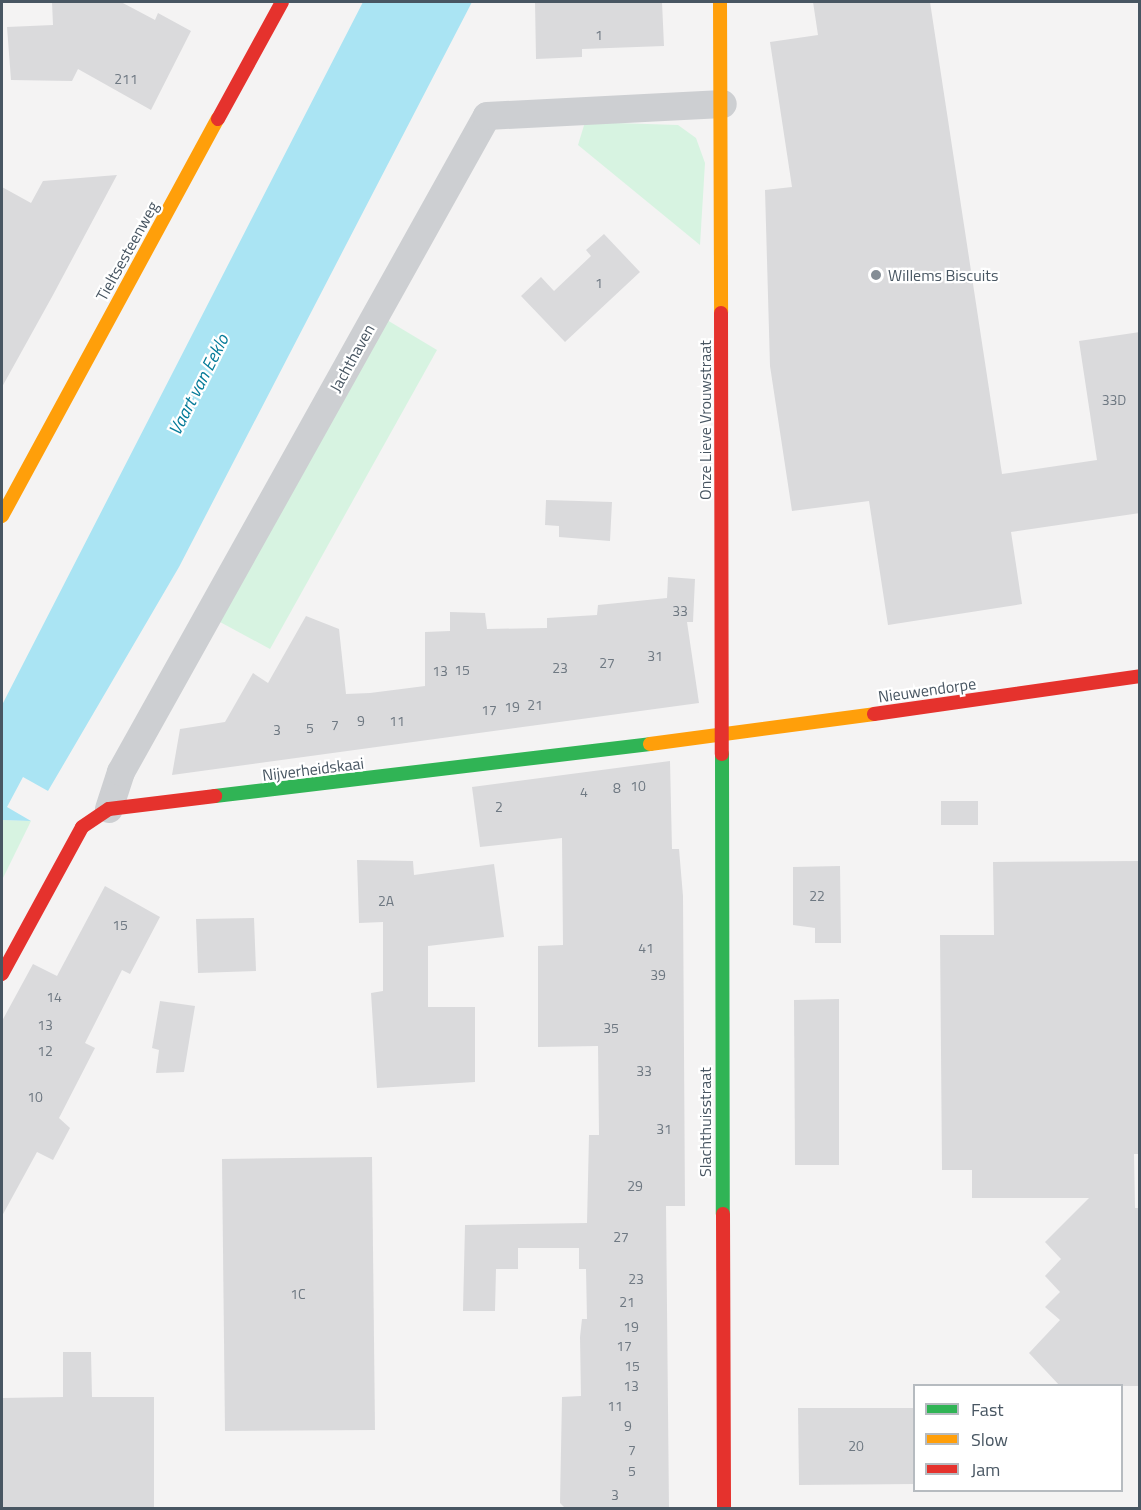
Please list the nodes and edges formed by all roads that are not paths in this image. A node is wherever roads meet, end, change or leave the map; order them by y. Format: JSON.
{"nodes":[{"id":1,"x":282,"y":2,"type":"edge"},
{"id":2,"x":720,"y":2,"type":"edge"},
{"id":3,"x":723,"y":104,"type":"junction"},
{"id":4,"x":2,"y":516,"type":"edge"},
{"id":5,"x":1140,"y":676,"type":"edge"},
{"id":6,"x":720,"y":736,"type":"junction"},
{"id":7,"x":110,"y":809,"type":"junction"},
{"id":8,"x":2,"y":974,"type":"edge"},
{"id":9,"x":724,"y":1509,"type":"edge"}],
"edges":[{"from":1,"to":4,"type":"street","name":"Tieltsesteenweg"},
{"from":2,"to":3,"type":"street","name":"Onze Lieve Vrouwstraat"},
{"from":3,"to":6,"type":"street","name":"Onze Lieve Vrouwstraat"},
{"from":3,"to":7,"type":"street","name":"Jachthaven"},
{"from":5,"to":6,"type":"street","name":"Nieuwendorpe"},
{"from":6,"to":7,"type":"street","name":"Nijverheidskaai"},
{"from":6,"to":9,"type":"street","name":"Slachthuisstraat"},
{"from":7,"to":8,"type":"street","name":"Nijverheidskaai"}]}
